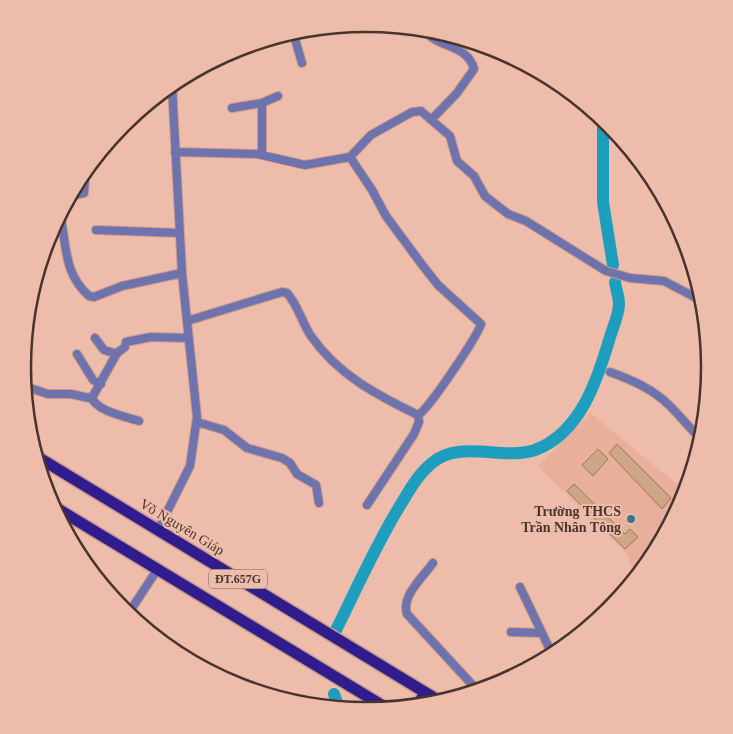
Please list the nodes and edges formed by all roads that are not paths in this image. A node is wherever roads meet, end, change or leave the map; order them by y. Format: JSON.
{"nodes":[{"id":1,"x":434,"y":38,"type":"edge"},
{"id":2,"x":295,"y":39,"type":"edge"},
{"id":3,"x":302,"y":63,"type":"dead end"},
{"id":4,"x":172,"y":93,"type":"edge"},
{"id":5,"x":278,"y":96,"type":"dead end"},
{"id":6,"x":262,"y":103,"type":"junction"},
{"id":7,"x":232,"y":108,"type":"dead end"},
{"id":8,"x":432,"y":120,"type":"junction"},
{"id":9,"x":175,"y":152,"type":"junction"},
{"id":10,"x":262,"y":155,"type":"junction"},
{"id":11,"x":350,"y":157,"type":"junction"},
{"id":12,"x":63,"y":226,"type":"edge"},
{"id":13,"x":96,"y":230,"type":"dead end"},
{"id":14,"x":180,"y":233,"type":"junction"},
{"id":15,"x":182,"y":272,"type":"junction"},
{"id":16,"x":694,"y":297,"type":"edge"},
{"id":17,"x":187,"y":321,"type":"junction"},
{"id":18,"x":95,"y":338,"type":"dead end"},
{"id":19,"x":188,"y":338,"type":"junction"},
{"id":20,"x":76,"y":354,"type":"dead end"},
{"id":21,"x":116,"y":354,"type":"junction"},
{"id":22,"x":610,"y":372,"type":"dead end"},
{"id":23,"x":101,"y":384,"type":"junction"},
{"id":24,"x":32,"y":389,"type":"edge"},
{"id":25,"x":91,"y":397,"type":"junction"},
{"id":26,"x":418,"y":415,"type":"junction"},
{"id":27,"x":138,"y":421,"type":"dead end"},
{"id":28,"x":197,"y":422,"type":"junction"},
{"id":29,"x":695,"y":433,"type":"edge"},
{"id":30,"x":45,"y":462,"type":"edge"},
{"id":31,"x":319,"y":503,"type":"dead end"},
{"id":32,"x":367,"y":505,"type":"dead end"},
{"id":33,"x":65,"y":514,"type":"edge"},
{"id":34,"x":158,"y":530,"type":"junction"},
{"id":35,"x":433,"y":563,"type":"dead end"},
{"id":36,"x":157,"y":570,"type":"junction"},
{"id":37,"x":520,"y":587,"type":"dead end"},
{"id":38,"x":132,"y":607,"type":"edge"},
{"id":39,"x":512,"y":632,"type":"dead end"},
{"id":40,"x":542,"y":633,"type":"junction"},
{"id":41,"x":549,"y":648,"type":"edge"},
{"id":42,"x":472,"y":685,"type":"edge"},
{"id":43,"x":425,"y":693,"type":"junction"},
{"id":44,"x":431,"y":696,"type":"edge"},
{"id":45,"x":422,"y":697,"type":"edge"},
{"id":46,"x":376,"y":702,"type":"edge"}],
"edges":[{"from":1,"to":8,"type":"street"},
{"from":2,"to":3,"type":"street"},
{"from":4,"to":9,"type":"street"},
{"from":5,"to":6,"type":"street"},
{"from":6,"to":7,"type":"street"},
{"from":6,"to":10,"type":"street"},
{"from":8,"to":11,"type":"street"},
{"from":8,"to":16,"type":"street"},
{"from":9,"to":10,"type":"street"},
{"from":9,"to":14,"type":"street"},
{"from":10,"to":11,"type":"street"},
{"from":11,"to":26,"type":"street"},
{"from":12,"to":15,"type":"street"},
{"from":13,"to":14,"type":"street"},
{"from":14,"to":15,"type":"street"},
{"from":15,"to":17,"type":"street"},
{"from":17,"to":19,"type":"street"},
{"from":17,"to":26,"type":"street"},
{"from":18,"to":21,"type":"street"},
{"from":19,"to":21,"type":"street"},
{"from":19,"to":28,"type":"street"},
{"from":20,"to":23,"type":"street"},
{"from":21,"to":23,"type":"street"},
{"from":22,"to":29,"type":"street"},
{"from":23,"to":25,"type":"street"},
{"from":24,"to":25,"type":"street"},
{"from":25,"to":27,"type":"street"},
{"from":26,"to":32,"type":"street"},
{"from":28,"to":31,"type":"street"},
{"from":28,"to":34,"type":"street"},
{"from":30,"to":34,"type":"main road","name":"Võ Nguyên Giáp","number":"ĐT.657G"},
{"from":33,"to":36,"type":"main road","number":"ĐT.657G"},
{"from":34,"to":43,"type":"main road","name":"Võ Nguyên Giáp","number":"ĐT.657G"},
{"from":35,"to":42,"type":"street"},
{"from":36,"to":38,"type":"street"},
{"from":36,"to":46,"type":"main road","number":"ĐT.657G"},
{"from":37,"to":40,"type":"street"},
{"from":39,"to":40,"type":"street"},
{"from":40,"to":41,"type":"street"},
{"from":43,"to":44,"type":"main road","name":"Võ Nguyên Giáp","number":"ĐT.657G"},
{"from":43,"to":45,"type":"main road"}]}
